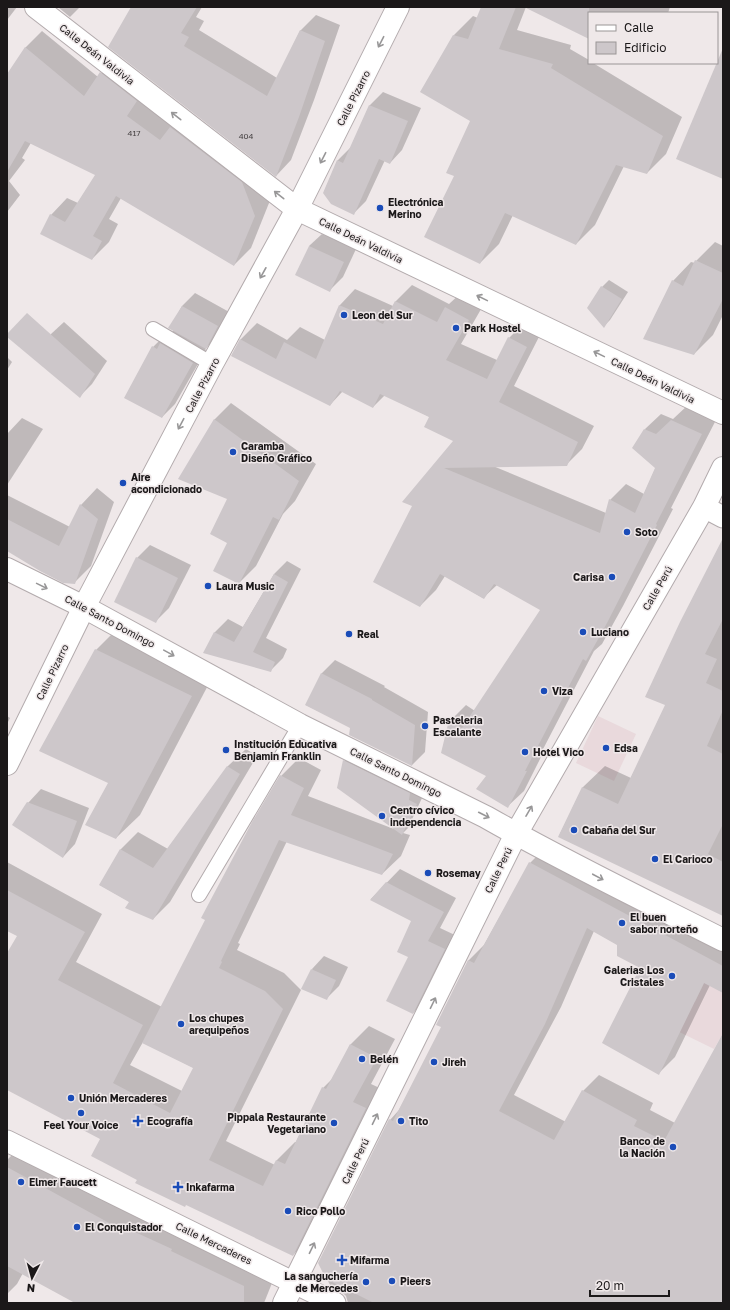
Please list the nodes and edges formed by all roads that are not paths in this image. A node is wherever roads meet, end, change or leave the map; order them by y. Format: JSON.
{"nodes":[{"id":1,"x":36,"y":7,"type":"edge"},
{"id":2,"x":398,"y":7,"type":"edge"},
{"id":3,"x":298,"y":209,"type":"junction"},
{"id":4,"x":153,"y":329,"type":"dead end"},
{"id":5,"x":212,"y":364,"type":"junction"},
{"id":6,"x":723,"y":414,"type":"edge"},
{"id":7,"x":723,"y":468,"type":"edge"},
{"id":8,"x":704,"y":507,"type":"junction"},
{"id":9,"x":723,"y":517,"type":"edge"},
{"id":10,"x":7,"y":569,"type":"edge"},
{"id":11,"x":84,"y":607,"type":"junction"},
{"id":12,"x":300,"y":725,"type":"junction"},
{"id":13,"x":7,"y":764,"type":"edge"},
{"id":14,"x":516,"y":834,"type":"junction"},
{"id":15,"x":198,"y":895,"type":"dead end"},
{"id":16,"x":723,"y":940,"type":"edge"},
{"id":17,"x":7,"y":1141,"type":"edge"},
{"id":18,"x":294,"y":1283,"type":"junction"},
{"id":19,"x":284,"y":1303,"type":"edge"},
{"id":20,"x":335,"y":1303,"type":"edge"}],
"edges":[{"from":3,"to":1,"type":"street","name":"Calle Deán Valdivia","one_way":true},
{"from":2,"to":3,"type":"street","name":"Calle Pizarro","one_way":true},
{"from":3,"to":5,"type":"street","name":"Calle Pizarro","one_way":true},
{"from":6,"to":3,"type":"street","name":"Calle Deán Valdivia","one_way":true},
{"from":4,"to":5,"type":"lane"},
{"from":5,"to":11,"type":"street","name":"Calle Pizarro","one_way":true},
{"from":7,"to":8,"type":"street","name":"Calle Perú"},
{"from":8,"to":9,"type":"street"},
{"from":14,"to":8,"type":"street","name":"Calle Perú","one_way":true},
{"from":10,"to":11,"type":"street","name":"Calle Santo Domingo","one_way":true},
{"from":11,"to":12,"type":"street","name":"Calle Santo Domingo","one_way":true},
{"from":11,"to":13,"type":"street","name":"Calle Pizarro"},
{"from":12,"to":14,"type":"street","name":"Calle Santo Domingo","one_way":true},
{"from":12,"to":15,"type":"lane"},
{"from":14,"to":16,"type":"street","name":"Calle Santo Domingo","one_way":true},
{"from":18,"to":14,"type":"street","name":"Calle Perú","one_way":true},
{"from":17,"to":18,"type":"street","name":"Calle Mercaderes"},
{"from":18,"to":19,"type":"street","name":"Calle Perú"},
{"from":18,"to":20,"type":"street","name":"Calle Mercaderes"}]}
